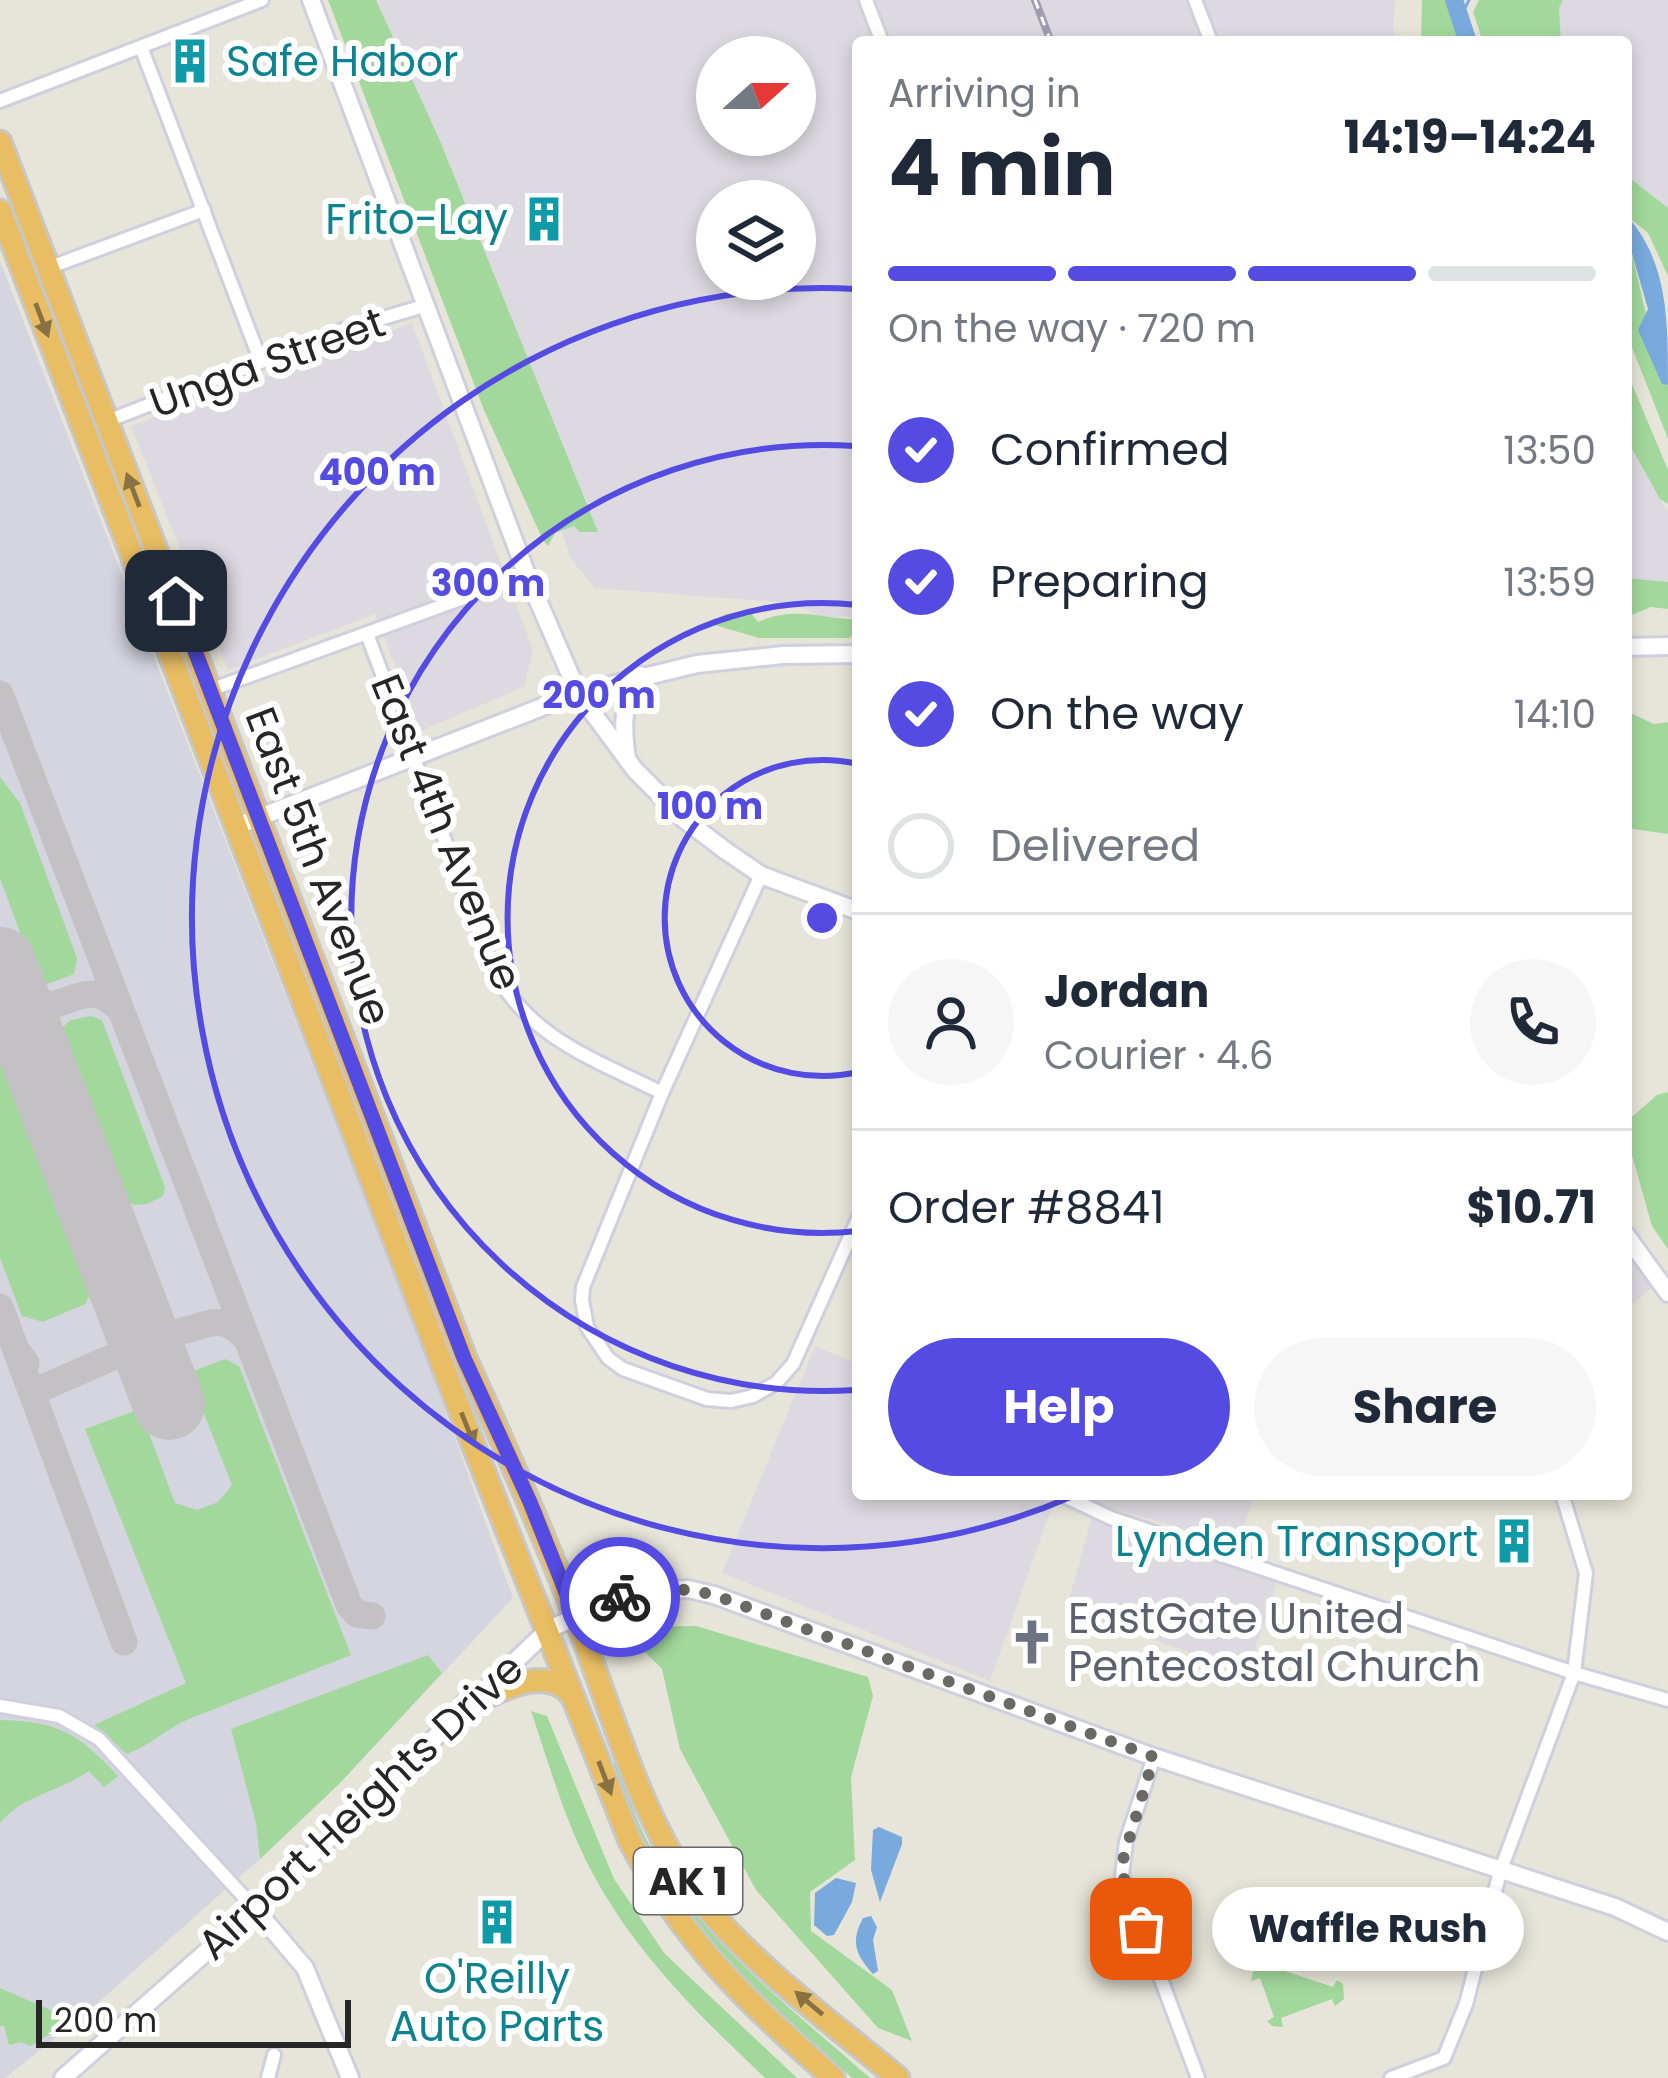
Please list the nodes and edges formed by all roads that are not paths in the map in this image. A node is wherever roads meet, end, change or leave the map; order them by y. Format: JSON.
{"nodes":[{"id":1,"x":262,"y":0,"type":"edge"},
{"id":2,"x":310,"y":0,"type":"edge"},
{"id":3,"x":866,"y":0,"type":"edge"},
{"id":4,"x":1195,"y":0,"type":"edge"},
{"id":5,"x":880,"y":36,"type":"edge"},
{"id":6,"x":1209,"y":36,"type":"edge"},
{"id":7,"x":141,"y":47,"type":"junction"},
{"id":8,"x":0,"y":101,"type":"edge"},
{"id":9,"x":0,"y":142,"type":"edge"},
{"id":10,"x":204,"y":209,"type":"junction"},
{"id":11,"x":0,"y":211,"type":"edge"},
{"id":12,"x":47,"y":268,"type":"junction"},
{"id":13,"x":427,"y":305,"type":"junction"},
{"id":14,"x":261,"y":362,"type":"junction"},
{"id":15,"x":107,"y":421,"type":"junction"},
{"id":16,"x":526,"y":575,"type":"junction"},
{"id":17,"x":367,"y":634,"type":"junction"},
{"id":18,"x":1632,"y":646,"type":"edge"},
{"id":19,"x":1668,"y":646,"type":"edge"},
{"id":20,"x":852,"y":654,"type":"edge"},
{"id":21,"x":640,"y":675,"type":"junction"},
{"id":22,"x":210,"y":690,"type":"junction"},
{"id":23,"x":578,"y":692,"type":"junction"},
{"id":24,"x":413,"y":757,"type":"junction"},
{"id":25,"x":627,"y":760,"type":"junction"},
{"id":26,"x":248,"y":821,"type":"junction"},
{"id":27,"x":761,"y":875,"type":"junction"},
{"id":28,"x":852,"y":909,"type":"edge"},
{"id":29,"x":662,"y":1093,"type":"junction"},
{"id":30,"x":852,"y":1234,"type":"edge"},
{"id":31,"x":1632,"y":1243,"type":"edge"},
{"id":32,"x":1668,"y":1293,"type":"edge"},
{"id":33,"x":1073,"y":1500,"type":"edge"},
{"id":34,"x":1564,"y":1500,"type":"edge"},
{"id":35,"x":575,"y":1615,"type":"junction"},
{"id":36,"x":549,"y":1629,"type":"junction"},
{"id":37,"x":1574,"y":1673,"type":"junction"},
{"id":38,"x":1668,"y":1700,"type":"edge"},
{"id":39,"x":577,"y":1702,"type":"junction"},
{"id":40,"x":0,"y":1706,"type":"edge"},
{"id":41,"x":465,"y":1706,"type":"junction"},
{"id":42,"x":1154,"y":1757,"type":"junction"},
{"id":43,"x":1501,"y":1872,"type":"junction"},
{"id":44,"x":255,"y":1909,"type":"junction"},
{"id":45,"x":1668,"y":1932,"type":"edge"},
{"id":46,"x":274,"y":2055,"type":"dead end"},
{"id":47,"x":63,"y":2078,"type":"edge"},
{"id":48,"x":268,"y":2078,"type":"edge"},
{"id":49,"x":350,"y":2078,"type":"edge"},
{"id":50,"x":833,"y":2078,"type":"edge"},
{"id":51,"x":898,"y":2078,"type":"edge"},
{"id":52,"x":1198,"y":2078,"type":"edge"},
{"id":53,"x":1391,"y":2078,"type":"edge"}],
"edges":[{"from":1,"to":7,"type":"street"},
{"from":2,"to":13,"type":"street"},
{"from":3,"to":5,"type":"street"},
{"from":4,"to":6,"type":"street"},
{"from":7,"to":8,"type":"street"},
{"from":7,"to":10,"type":"street"},
{"from":9,"to":12,"type":"highway","name":"East 5th Avenue","number":"AK 1"},
{"from":10,"to":12,"type":"street"},
{"from":10,"to":14,"type":"street"},
{"from":11,"to":26,"type":"highway","name":"East 5th Avenue","number":"AK 1","one_way":true},
{"from":12,"to":15,"type":"highway","name":"East 5th Avenue","number":"AK 1"},
{"from":13,"to":14,"type":"street","name":"Unga Street"},
{"from":13,"to":16,"type":"street"},
{"from":14,"to":15,"type":"street","name":"Unga Street"},
{"from":22,"to":15,"type":"highway","name":"East 5th Avenue","number":"AK 1","one_way":true},
{"from":16,"to":17,"type":"street"},
{"from":16,"to":23,"type":"street"},
{"from":17,"to":22,"type":"street"},
{"from":17,"to":24,"type":"street","name":"East 4th Avenue"},
{"from":18,"to":19,"type":"street"},
{"from":20,"to":21,"type":"street"},
{"from":21,"to":23,"type":"street"},
{"from":21,"to":25,"type":"street"},
{"from":22,"to":26,"type":"highway","name":"East 5th Avenue","number":"AK 1"},
{"from":23,"to":24,"type":"street"},
{"from":23,"to":25,"type":"street"},
{"from":24,"to":26,"type":"street"},
{"from":24,"to":29,"type":"street","name":"East 4th Avenue"},
{"from":25,"to":27,"type":"street"},
{"from":26,"to":35,"type":"highway","name":"East 5th Avenue","number":"AK 1"},
{"from":26,"to":36,"type":"highway","name":"East 5th Avenue","number":"AK 1","one_way":true},
{"from":27,"to":28,"type":"street"},
{"from":27,"to":29,"type":"street"},
{"from":29,"to":30,"type":"street"},
{"from":31,"to":32,"type":"street"},
{"from":33,"to":37,"type":"street"},
{"from":34,"to":37,"type":"street"},
{"from":35,"to":36,"type":"street","name":"Airport Heights Drive"},
{"from":35,"to":42,"type":"street","name":"Airport Heights Drive"},
{"from":51,"to":35,"type":"highway","number":"AK 1","one_way":true},
{"from":36,"to":39,"type":"highway","number":"AK 1"},
{"from":36,"to":41,"type":"street","name":"Airport Heights Drive"},
{"from":37,"to":38,"type":"street"},
{"from":37,"to":43,"type":"street"},
{"from":39,"to":41,"type":"highway"},
{"from":39,"to":50,"type":"highway","number":"AK 1","one_way":true},
{"from":40,"to":44,"type":"street"},
{"from":41,"to":44,"type":"street","name":"Airport Heights Drive"},
{"from":42,"to":43,"type":"street","name":"Airport Heights Drive"},
{"from":42,"to":52,"type":"street"},
{"from":43,"to":45,"type":"street","name":"Airport Heights Drive"},
{"from":43,"to":53,"type":"street"},
{"from":44,"to":47,"type":"street","name":"Airport Heights Drive"},
{"from":44,"to":49,"type":"street"},
{"from":46,"to":48,"type":"street"}]}
